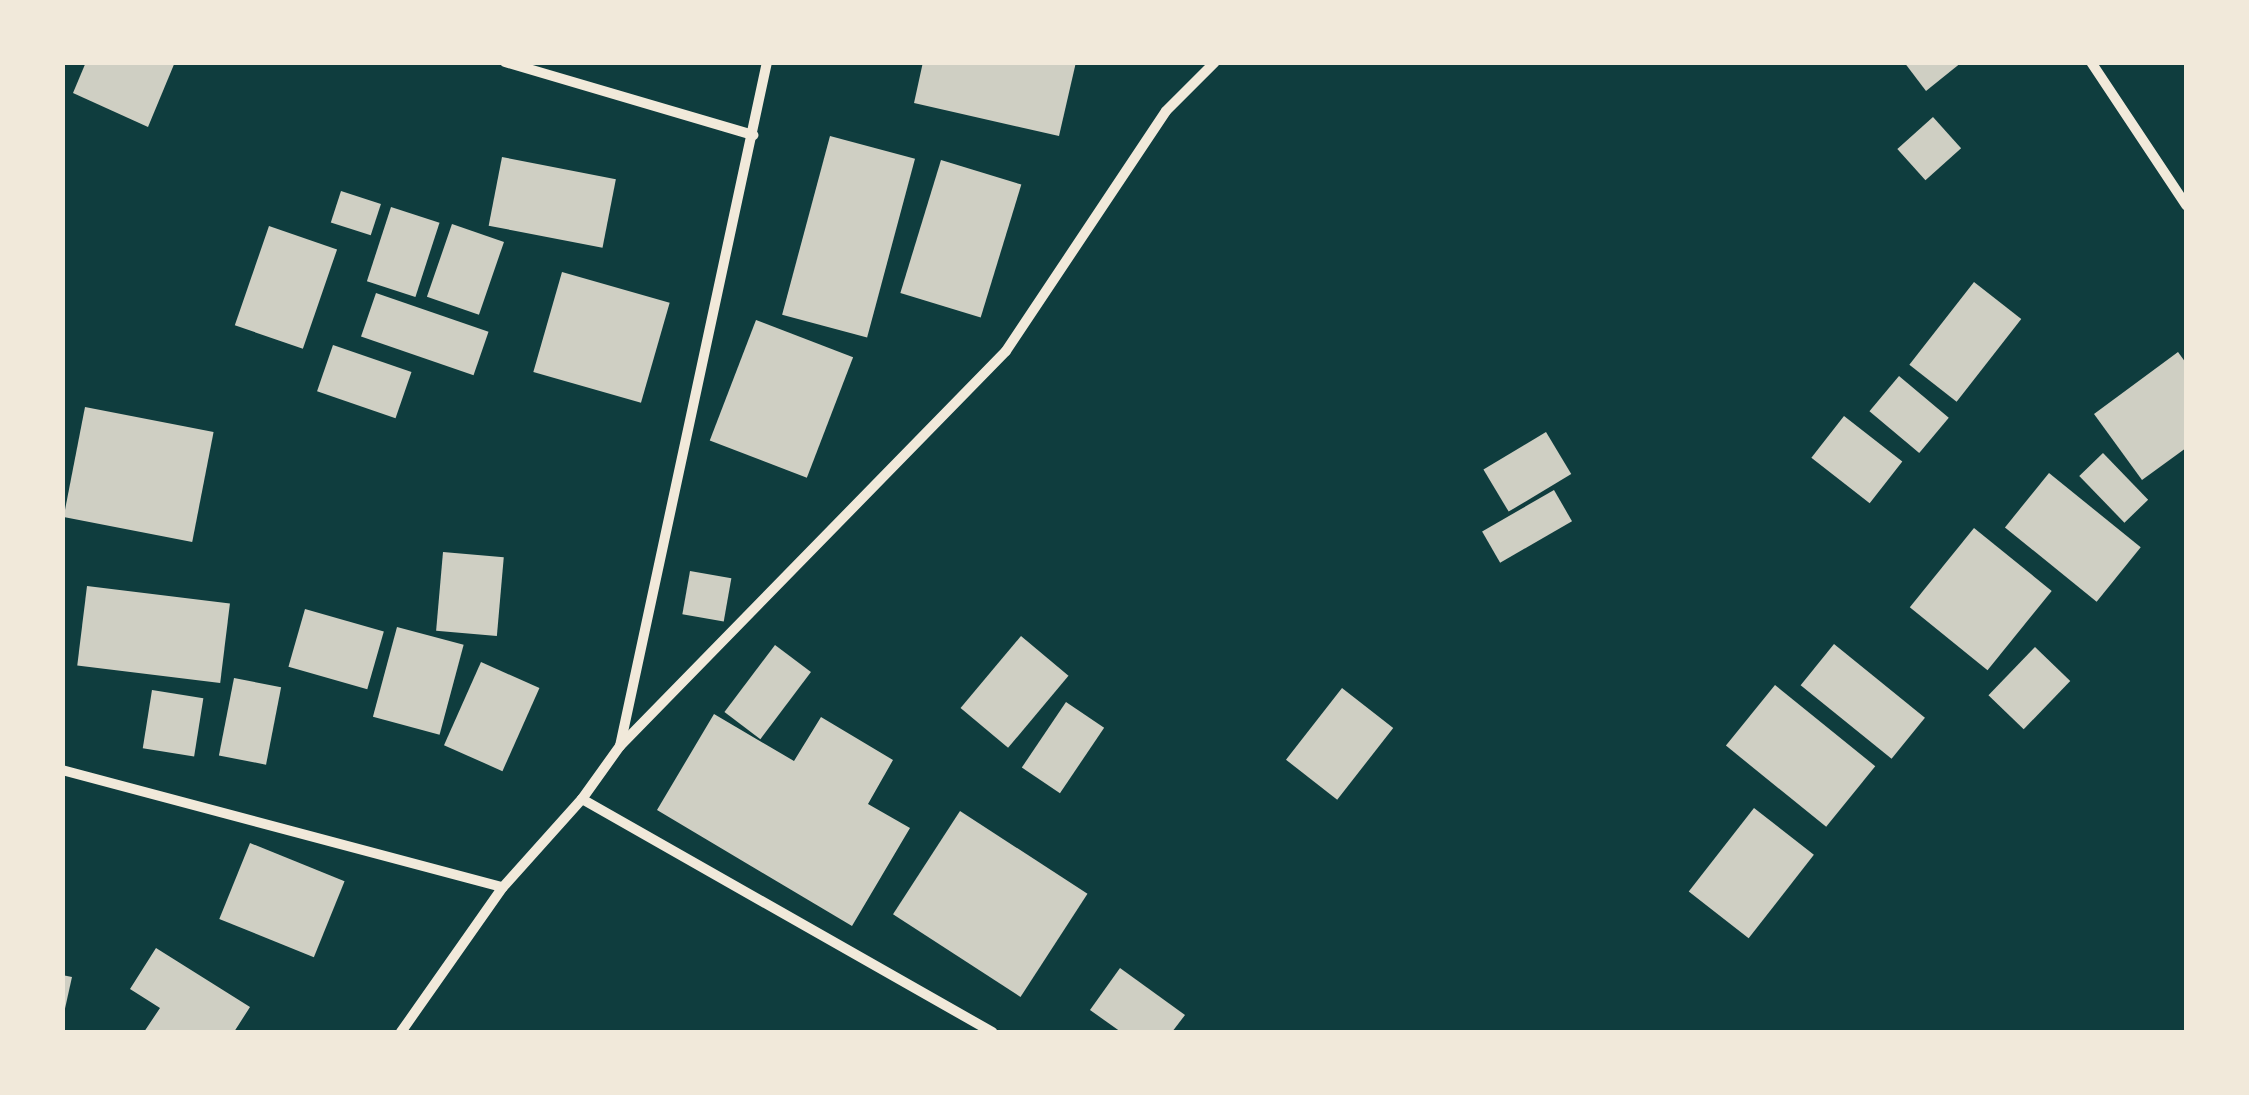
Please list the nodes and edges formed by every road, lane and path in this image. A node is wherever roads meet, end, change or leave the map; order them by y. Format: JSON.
{"nodes":[{"id":1,"x":504,"y":62,"type":"edge"},
{"id":2,"x":768,"y":62,"type":"edge"},
{"id":3,"x":1215,"y":62,"type":"edge"},
{"id":4,"x":2092,"y":62,"type":"edge"},
{"id":5,"x":753,"y":135,"type":"junction"},
{"id":6,"x":2186,"y":205,"type":"edge"},
{"id":7,"x":620,"y":746,"type":"junction"},
{"id":8,"x":62,"y":770,"type":"edge"},
{"id":9,"x":582,"y":800,"type":"junction"},
{"id":10,"x":503,"y":887,"type":"junction"},
{"id":11,"x":401,"y":1032,"type":"edge"},
{"id":12,"x":992,"y":1032,"type":"edge"}],
"edges":[{"from":1,"to":5,"type":"street"},
{"from":2,"to":5,"type":"street"},
{"from":3,"to":7,"type":"street"},
{"from":4,"to":6,"type":"street"},
{"from":5,"to":7,"type":"street"},
{"from":7,"to":9,"type":"street"},
{"from":8,"to":10,"type":"street"},
{"from":9,"to":10,"type":"street"},
{"from":9,"to":12,"type":"street"},
{"from":10,"to":11,"type":"street"}]}
